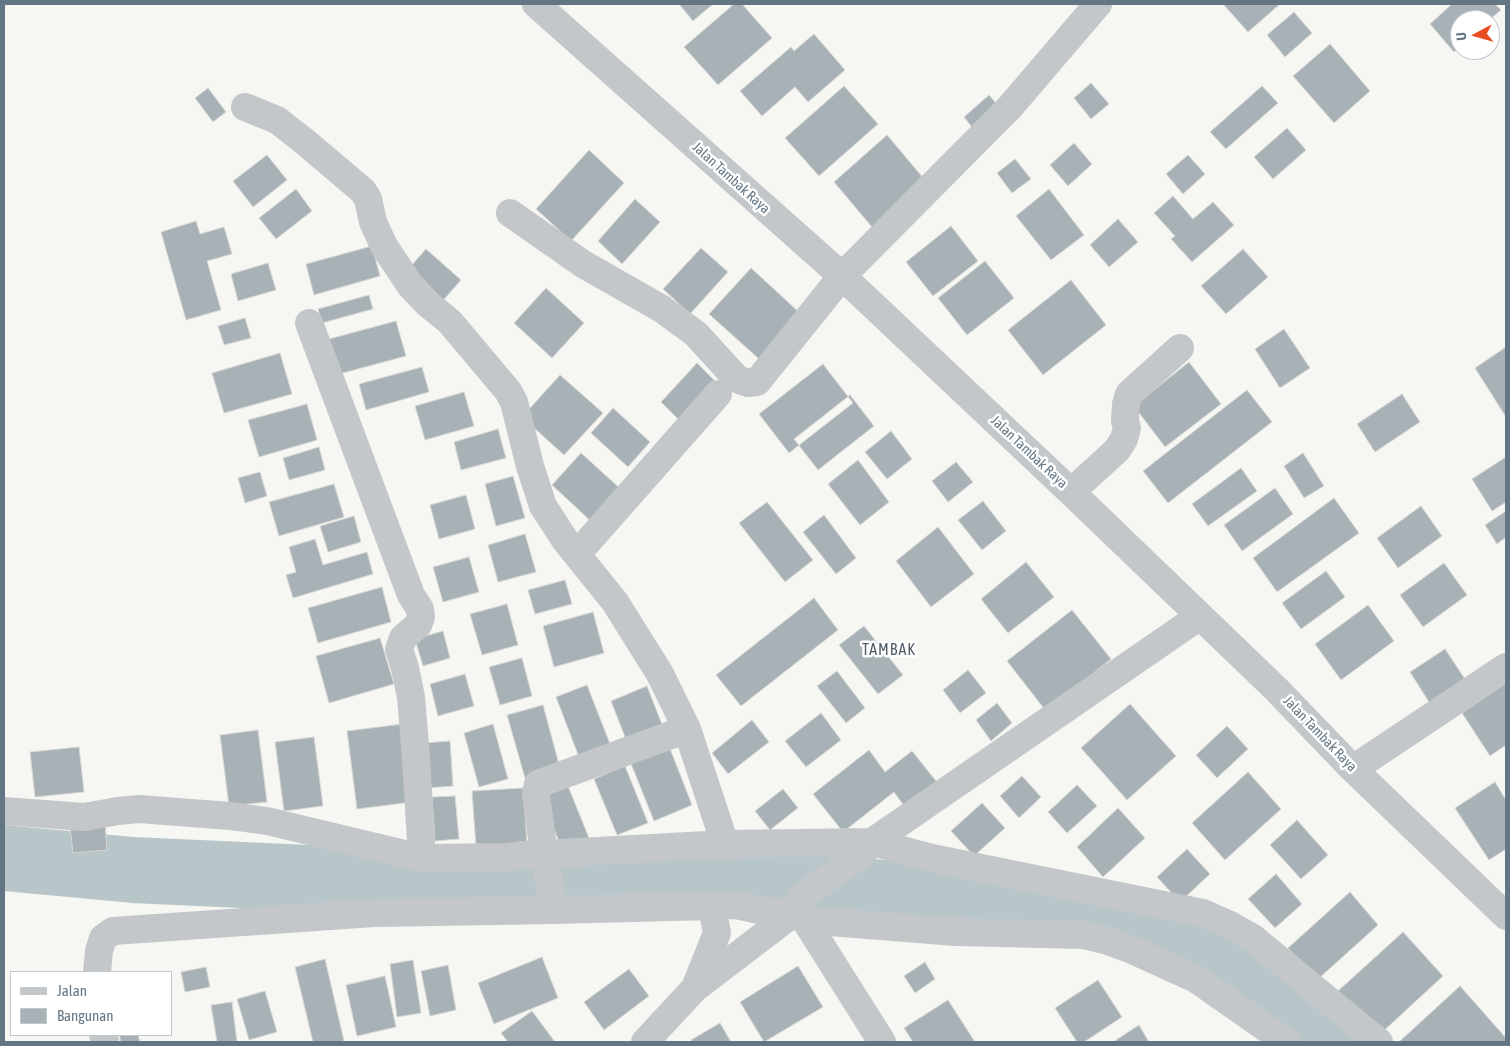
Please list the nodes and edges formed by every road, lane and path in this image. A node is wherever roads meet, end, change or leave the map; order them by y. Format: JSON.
{"nodes":[{"id":1,"x":536,"y":4,"type":"edge"},
{"id":2,"x":1098,"y":4,"type":"edge"},
{"id":3,"x":245,"y":107,"type":"dead end"},
{"id":4,"x":510,"y":213,"type":"dead end"},
{"id":5,"x":842,"y":276,"type":"junction"},
{"id":6,"x":309,"y":323,"type":"dead end"},
{"id":7,"x":1180,"y":348,"type":"dead end"},
{"id":8,"x":718,"y":394,"type":"dead end"},
{"id":9,"x":1071,"y":492,"type":"junction"},
{"id":10,"x":577,"y":554,"type":"junction"},
{"id":11,"x":1200,"y":616,"type":"junction"},
{"id":12,"x":1506,"y":667,"type":"edge"},
{"id":13,"x":687,"y":728,"type":"junction"},
{"id":14,"x":1353,"y":769,"type":"junction"},
{"id":15,"x":4,"y":811,"type":"edge"},
{"id":16,"x":725,"y":844,"type":"junction"},
{"id":17,"x":867,"y":848,"type":"junction"},
{"id":18,"x":422,"y":858,"type":"junction"},
{"id":19,"x":545,"y":859,"type":"junction"},
{"id":20,"x":553,"y":905,"type":"junction"},
{"id":21,"x":712,"y":906,"type":"junction"},
{"id":22,"x":800,"y":910,"type":"junction"},
{"id":23,"x":1506,"y":916,"type":"edge"},
{"id":24,"x":97,"y":971,"type":"edge"},
{"id":25,"x":695,"y":988,"type":"junction"},
{"id":26,"x":645,"y":1042,"type":"edge"},
{"id":27,"x":882,"y":1042,"type":"edge"},
{"id":28,"x":1286,"y":1042,"type":"edge"},
{"id":29,"x":1379,"y":1042,"type":"edge"}],
"edges":[{"from":1,"to":5,"type":"street","name":"Jalan Tambak Raya"},
{"from":2,"to":5,"type":"street"},
{"from":3,"to":10,"type":"street"},
{"from":4,"to":5,"type":"street"},
{"from":5,"to":9,"type":"street","name":"Jalan Tambak Raya"},
{"from":6,"to":18,"type":"street"},
{"from":7,"to":9,"type":"street"},
{"from":8,"to":10,"type":"street"},
{"from":9,"to":11,"type":"street","name":"Jalan Tambak Raya"},
{"from":10,"to":13,"type":"street"},
{"from":11,"to":14,"type":"street","name":"Jalan Tambak Raya"},
{"from":11,"to":17,"type":"street"},
{"from":12,"to":14,"type":"street"},
{"from":13,"to":16,"type":"street"},
{"from":13,"to":19,"type":"street"},
{"from":14,"to":23,"type":"street","name":"Jalan Tambak Raya"},
{"from":15,"to":18,"type":"street"},
{"from":16,"to":17,"type":"street"},
{"from":16,"to":19,"type":"street"},
{"from":17,"to":22,"type":"street"},
{"from":17,"to":29,"type":"street"},
{"from":18,"to":19,"type":"street"},
{"from":19,"to":20,"type":"street"},
{"from":20,"to":21,"type":"street"},
{"from":20,"to":24,"type":"street"},
{"from":21,"to":22,"type":"street"},
{"from":21,"to":25,"type":"street"},
{"from":22,"to":25,"type":"street"},
{"from":22,"to":27,"type":"street"},
{"from":22,"to":28,"type":"street"},
{"from":25,"to":26,"type":"street"}]}
